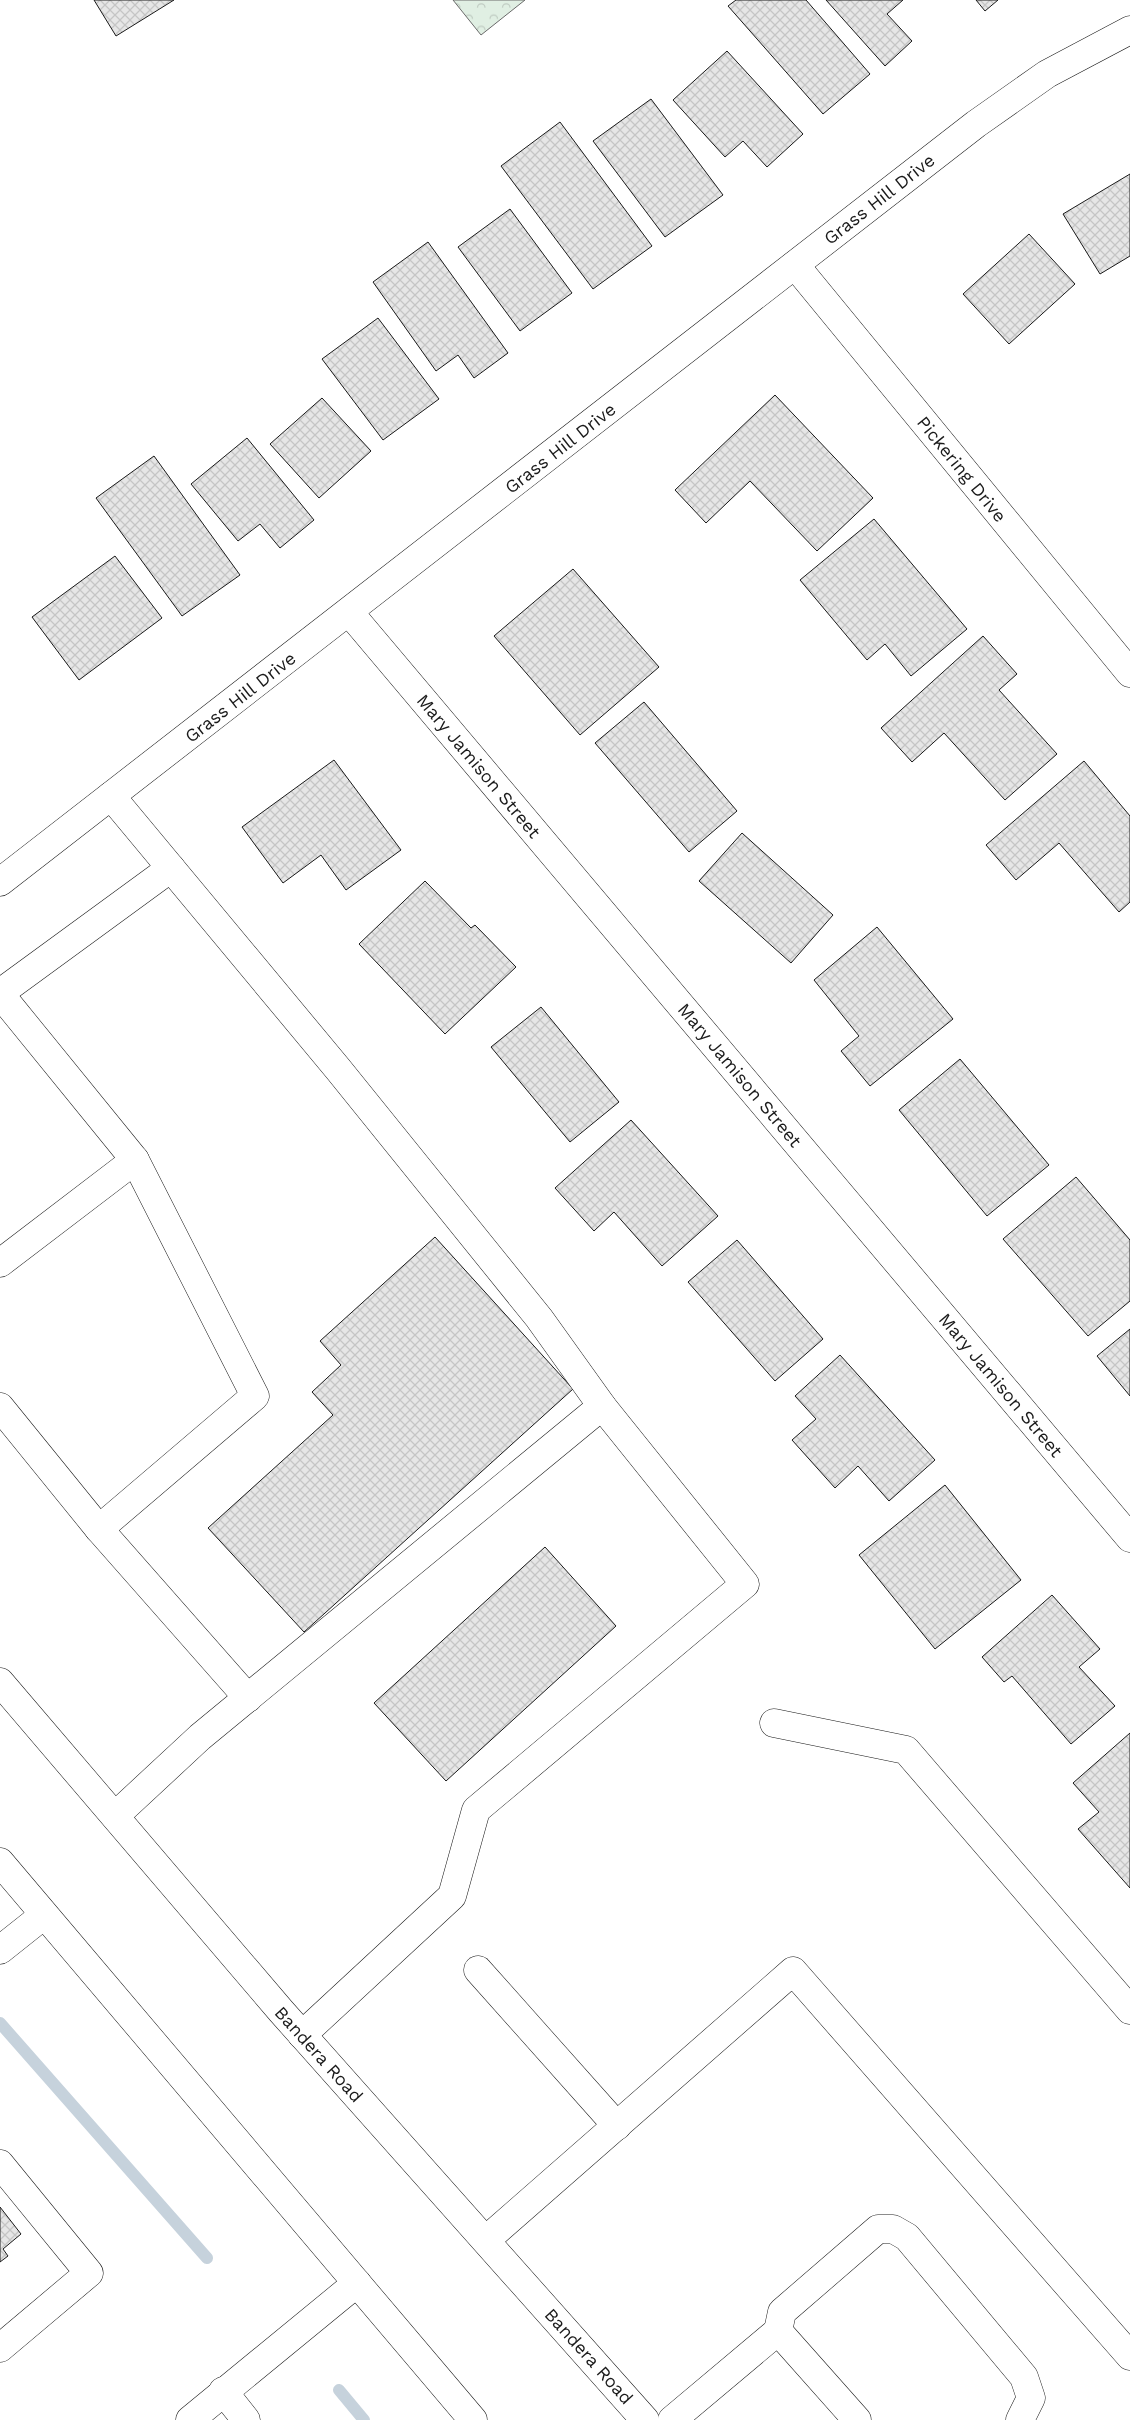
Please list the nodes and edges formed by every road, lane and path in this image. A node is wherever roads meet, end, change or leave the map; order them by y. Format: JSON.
{"nodes":[{"id":1,"x":1130,"y":30,"type":"edge"},
{"id":2,"x":795,"y":265,"type":"junction"},
{"id":3,"x":349,"y":612,"type":"junction"},
{"id":4,"x":1130,"y":673,"type":"edge"},
{"id":5,"x":111,"y":796,"type":"junction"},
{"id":6,"x":171,"y":868,"type":"junction"},
{"id":7,"x":0,"y":882,"type":"edge"},
{"id":8,"x":0,"y":994,"type":"edge"},
{"id":9,"x":135,"y":1160,"type":"junction"},
{"id":10,"x":0,"y":1263,"type":"edge"},
{"id":11,"x":602,"y":1406,"type":"junction"},
{"id":12,"x":0,"y":1407,"type":"edge"},
{"id":13,"x":99,"y":1529,"type":"junction"},
{"id":14,"x":1130,"y":1538,"type":"edge"},
{"id":15,"x":0,"y":1682,"type":"edge"},
{"id":16,"x":248,"y":1698,"type":"junction"},
{"id":17,"x":774,"y":1723,"type":"dead end"},
{"id":18,"x":115,"y":1816,"type":"junction"},
{"id":19,"x":0,"y":1862,"type":"edge"},
{"id":20,"x":44,"y":1915,"type":"junction"},
{"id":21,"x":0,"y":1950,"type":"edge"},
{"id":22,"x":478,"y":1970,"type":"dead end"},
{"id":23,"x":1130,"y":2010,"type":"edge"},
{"id":24,"x":302,"y":2035,"type":"junction"},
{"id":25,"x":617,"y":2126,"type":"junction"},
{"id":26,"x":0,"y":2164,"type":"edge"},
{"id":27,"x":486,"y":2240,"type":"junction"},
{"id":28,"x":357,"y":2283,"type":"junction"},
{"id":29,"x":778,"y":2331,"type":"junction"},
{"id":30,"x":0,"y":2348,"type":"edge"},
{"id":31,"x":1130,"y":2356,"type":"edge"},
{"id":32,"x":223,"y":2391,"type":"junction"},
{"id":33,"x":190,"y":2420,"type":"edge"},
{"id":34,"x":246,"y":2420,"type":"edge"},
{"id":35,"x":473,"y":2420,"type":"edge"},
{"id":36,"x":645,"y":2420,"type":"edge"},
{"id":37,"x":672,"y":2420,"type":"edge"},
{"id":38,"x":857,"y":2420,"type":"edge"},
{"id":39,"x":1020,"y":2420,"type":"edge"}],
"edges":[{"from":1,"to":2,"type":"street","name":"Grass Hill Drive"},
{"from":2,"to":3,"type":"street","name":"Grass Hill Drive"},
{"from":2,"to":4,"type":"street","name":"Pickering Drive"},
{"from":3,"to":5,"type":"street","name":"Grass Hill Drive"},
{"from":3,"to":14,"type":"street","name":"Mary Jamison Street"},
{"from":5,"to":6,"type":"street"},
{"from":5,"to":7,"type":"street","name":"Grass Hill Drive"},
{"from":6,"to":8,"type":"street"},
{"from":6,"to":11,"type":"street"},
{"from":8,"to":9,"type":"street"},
{"from":9,"to":10,"type":"street"},
{"from":9,"to":13,"type":"street"},
{"from":11,"to":16,"type":"street"},
{"from":11,"to":24,"type":"street"},
{"from":12,"to":13,"type":"street"},
{"from":13,"to":16,"type":"street"},
{"from":15,"to":18,"type":"street","name":"Bandera Road"},
{"from":16,"to":18,"type":"street"},
{"from":17,"to":23,"type":"street"},
{"from":18,"to":24,"type":"street","name":"Bandera Road"},
{"from":19,"to":20,"type":"street"},
{"from":20,"to":21,"type":"street"},
{"from":20,"to":28,"type":"street"},
{"from":22,"to":25,"type":"street"},
{"from":24,"to":27,"type":"street","name":"Bandera Road"},
{"from":25,"to":27,"type":"street"},
{"from":25,"to":31,"type":"street"},
{"from":26,"to":30,"type":"street"},
{"from":27,"to":36,"type":"street","name":"Bandera Road"},
{"from":28,"to":32,"type":"street"},
{"from":28,"to":35,"type":"street"},
{"from":29,"to":37,"type":"street"},
{"from":29,"to":38,"type":"street"},
{"from":29,"to":39,"type":"street"},
{"from":32,"to":33,"type":"street"},
{"from":32,"to":34,"type":"street"}]}
